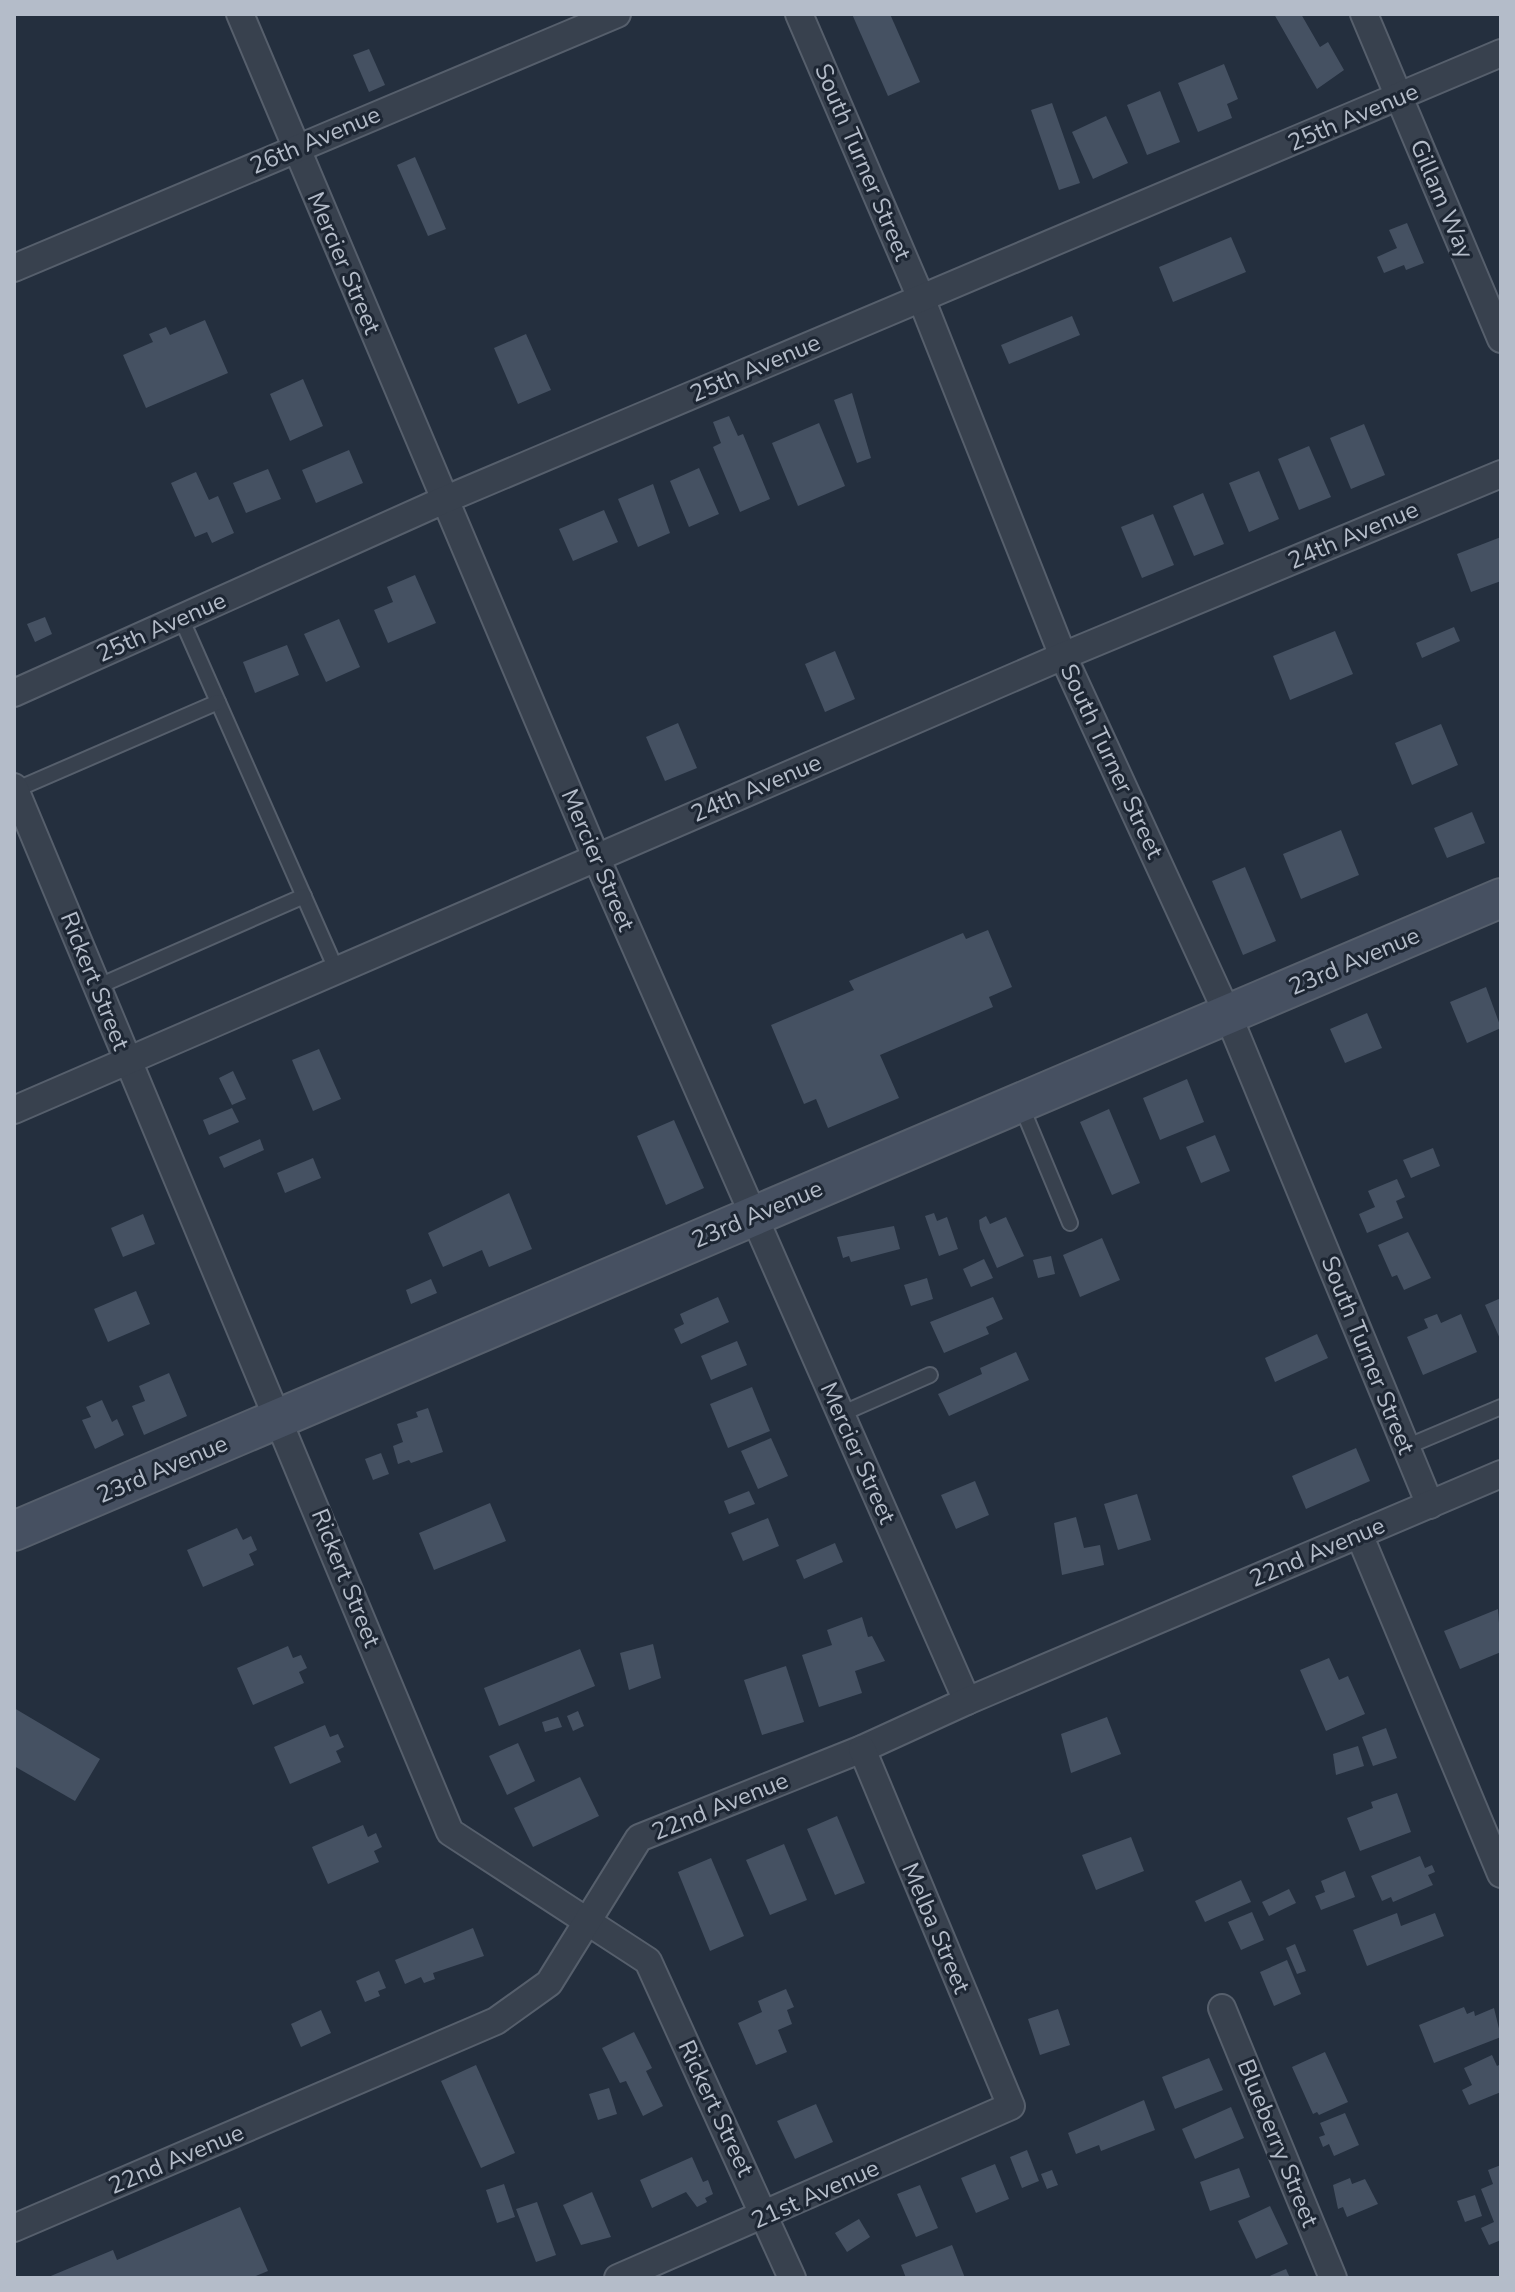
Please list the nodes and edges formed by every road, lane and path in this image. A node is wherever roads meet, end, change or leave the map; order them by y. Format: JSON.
{"nodes":[{"id":1,"x":240,"y":14,"type":"edge"},
{"id":2,"x":617,"y":14,"type":"edge"},
{"id":3,"x":799,"y":14,"type":"edge"},
{"id":4,"x":1364,"y":14,"type":"edge"},
{"id":5,"x":1501,"y":53,"type":"edge"},
{"id":6,"x":1399,"y":97,"type":"junction"},
{"id":7,"x":296,"y":149,"type":"junction"},
{"id":8,"x":14,"y":268,"type":"edge"},
{"id":9,"x":921,"y":298,"type":"junction"},
{"id":10,"x":1501,"y":339,"type":"edge"},
{"id":11,"x":1501,"y":474,"type":"edge"},
{"id":12,"x":444,"y":500,"type":"junction"},
{"id":13,"x":181,"y":618,"type":"junction"},
{"id":14,"x":1063,"y":656,"type":"junction"},
{"id":15,"x":14,"y":693,"type":"edge"},
{"id":16,"x":218,"y":702,"type":"junction"},
{"id":17,"x":15,"y":788,"type":"edge"},
{"id":18,"x":596,"y":857,"type":"junction"},
{"id":19,"x":304,"y":896,"type":"junction"},
{"id":20,"x":1501,"y":898,"type":"edge"},
{"id":21,"x":336,"y":969,"type":"junction"},
{"id":22,"x":99,"y":986,"type":"junction"},
{"id":23,"x":1228,"y":1015,"type":"junction"},
{"id":24,"x":127,"y":1059,"type":"junction"},
{"id":25,"x":1020,"y":1103,"type":"junction"},
{"id":26,"x":14,"y":1110,"type":"edge"},
{"id":27,"x":753,"y":1215,"type":"junction"},
{"id":28,"x":1070,"y":1223,"type":"dead end"},
{"id":29,"x":930,"y":1375,"type":"dead end"},
{"id":30,"x":1500,"y":1410,"type":"edge"},
{"id":31,"x":841,"y":1414,"type":"junction"},
{"id":32,"x":281,"y":1419,"type":"junction"},
{"id":33,"x":1406,"y":1447,"type":"junction"},
{"id":34,"x":1501,"y":1474,"type":"edge"},
{"id":35,"x":1430,"y":1505,"type":"junction"},
{"id":36,"x":14,"y":1531,"type":"edge"},
{"id":37,"x":1359,"y":1534,"type":"junction"},
{"id":38,"x":967,"y":1701,"type":"junction"},
{"id":39,"x":862,"y":1749,"type":"junction"},
{"id":40,"x":1501,"y":1874,"type":"edge"},
{"id":41,"x":590,"y":1920,"type":"junction"},
{"id":42,"x":1222,"y":2008,"type":"dead end"},
{"id":43,"x":1011,"y":2106,"type":"joint"},
{"id":44,"x":766,"y":2216,"type":"junction"},
{"id":45,"x":14,"y":2228,"type":"edge"},
{"id":46,"x":618,"y":2278,"type":"edge"},
{"id":47,"x":792,"y":2278,"type":"edge"},
{"id":48,"x":1333,"y":2278,"type":"edge"}],
"edges":[{"from":1,"to":7,"type":"street","name":"Mercier Street"},
{"from":2,"to":7,"type":"street","name":"26th Avenue"},
{"from":3,"to":9,"type":"street","name":"South Turner Street"},
{"from":4,"to":6,"type":"street","name":"Gillam Way"},
{"from":5,"to":6,"type":"street","name":"25th Avenue"},
{"from":6,"to":9,"type":"street","name":"25th Avenue"},
{"from":6,"to":10,"type":"street","name":"Gillam Way"},
{"from":7,"to":8,"type":"street","name":"26th Avenue"},
{"from":7,"to":12,"type":"street","name":"Mercier Street"},
{"from":9,"to":12,"type":"street","name":"25th Avenue"},
{"from":9,"to":14,"type":"street","name":"South Turner Street"},
{"from":11,"to":14,"type":"street","name":"24th Avenue"},
{"from":12,"to":13,"type":"street","name":"25th Avenue"},
{"from":12,"to":18,"type":"street","name":"Mercier Street"},
{"from":13,"to":15,"type":"street","name":"25th Avenue"},
{"from":13,"to":16,"type":"lane"},
{"from":14,"to":18,"type":"street","name":"24th Avenue"},
{"from":14,"to":23,"type":"street","name":"South Turner Street"},
{"from":16,"to":17,"type":"lane"},
{"from":16,"to":19,"type":"lane"},
{"from":17,"to":22,"type":"street","name":"Rickert Street"},
{"from":18,"to":21,"type":"street","name":"24th Avenue"},
{"from":18,"to":27,"type":"street","name":"Mercier Street"},
{"from":19,"to":21,"type":"lane"},
{"from":19,"to":22,"type":"lane"},
{"from":20,"to":23,"type":"street","name":"23rd Avenue"},
{"from":21,"to":24,"type":"street","name":"24th Avenue"},
{"from":22,"to":24,"type":"street","name":"Rickert Street"},
{"from":23,"to":25,"type":"street","name":"23rd Avenue"},
{"from":23,"to":33,"type":"street","name":"South Turner Street"},
{"from":24,"to":26,"type":"street","name":"24th Avenue"},
{"from":24,"to":32,"type":"street","name":"Rickert Street"},
{"from":25,"to":27,"type":"street","name":"23rd Avenue"},
{"from":25,"to":28,"type":"lane"},
{"from":27,"to":31,"type":"street","name":"Mercier Street"},
{"from":27,"to":32,"type":"street","name":"23rd Avenue"},
{"from":29,"to":31,"type":"lane"},
{"from":30,"to":33,"type":"lane"},
{"from":31,"to":38,"type":"street","name":"Mercier Street"},
{"from":32,"to":36,"type":"street","name":"23rd Avenue"},
{"from":32,"to":41,"type":"street","name":"Rickert Street"},
{"from":33,"to":35,"type":"street","name":"South Turner Street"},
{"from":34,"to":35,"type":"street","name":"22nd Avenue"},
{"from":35,"to":37,"type":"street","name":"22nd Avenue"},
{"from":37,"to":38,"type":"street","name":"22nd Avenue"},
{"from":37,"to":40,"type":"street"},
{"from":38,"to":39,"type":"street","name":"22nd Avenue"},
{"from":39,"to":41,"type":"street","name":"22nd Avenue"},
{"from":39,"to":43,"type":"street","name":"Melba Street"},
{"from":41,"to":44,"type":"street","name":"Rickert Street"},
{"from":41,"to":45,"type":"street","name":"22nd Avenue"},
{"from":42,"to":48,"type":"street","name":"Blueberry Street"},
{"from":43,"to":44,"type":"street","name":"21st Avenue"},
{"from":44,"to":46,"type":"street","name":"21st Avenue"},
{"from":44,"to":47,"type":"street","name":"Rickert Street"}]}
